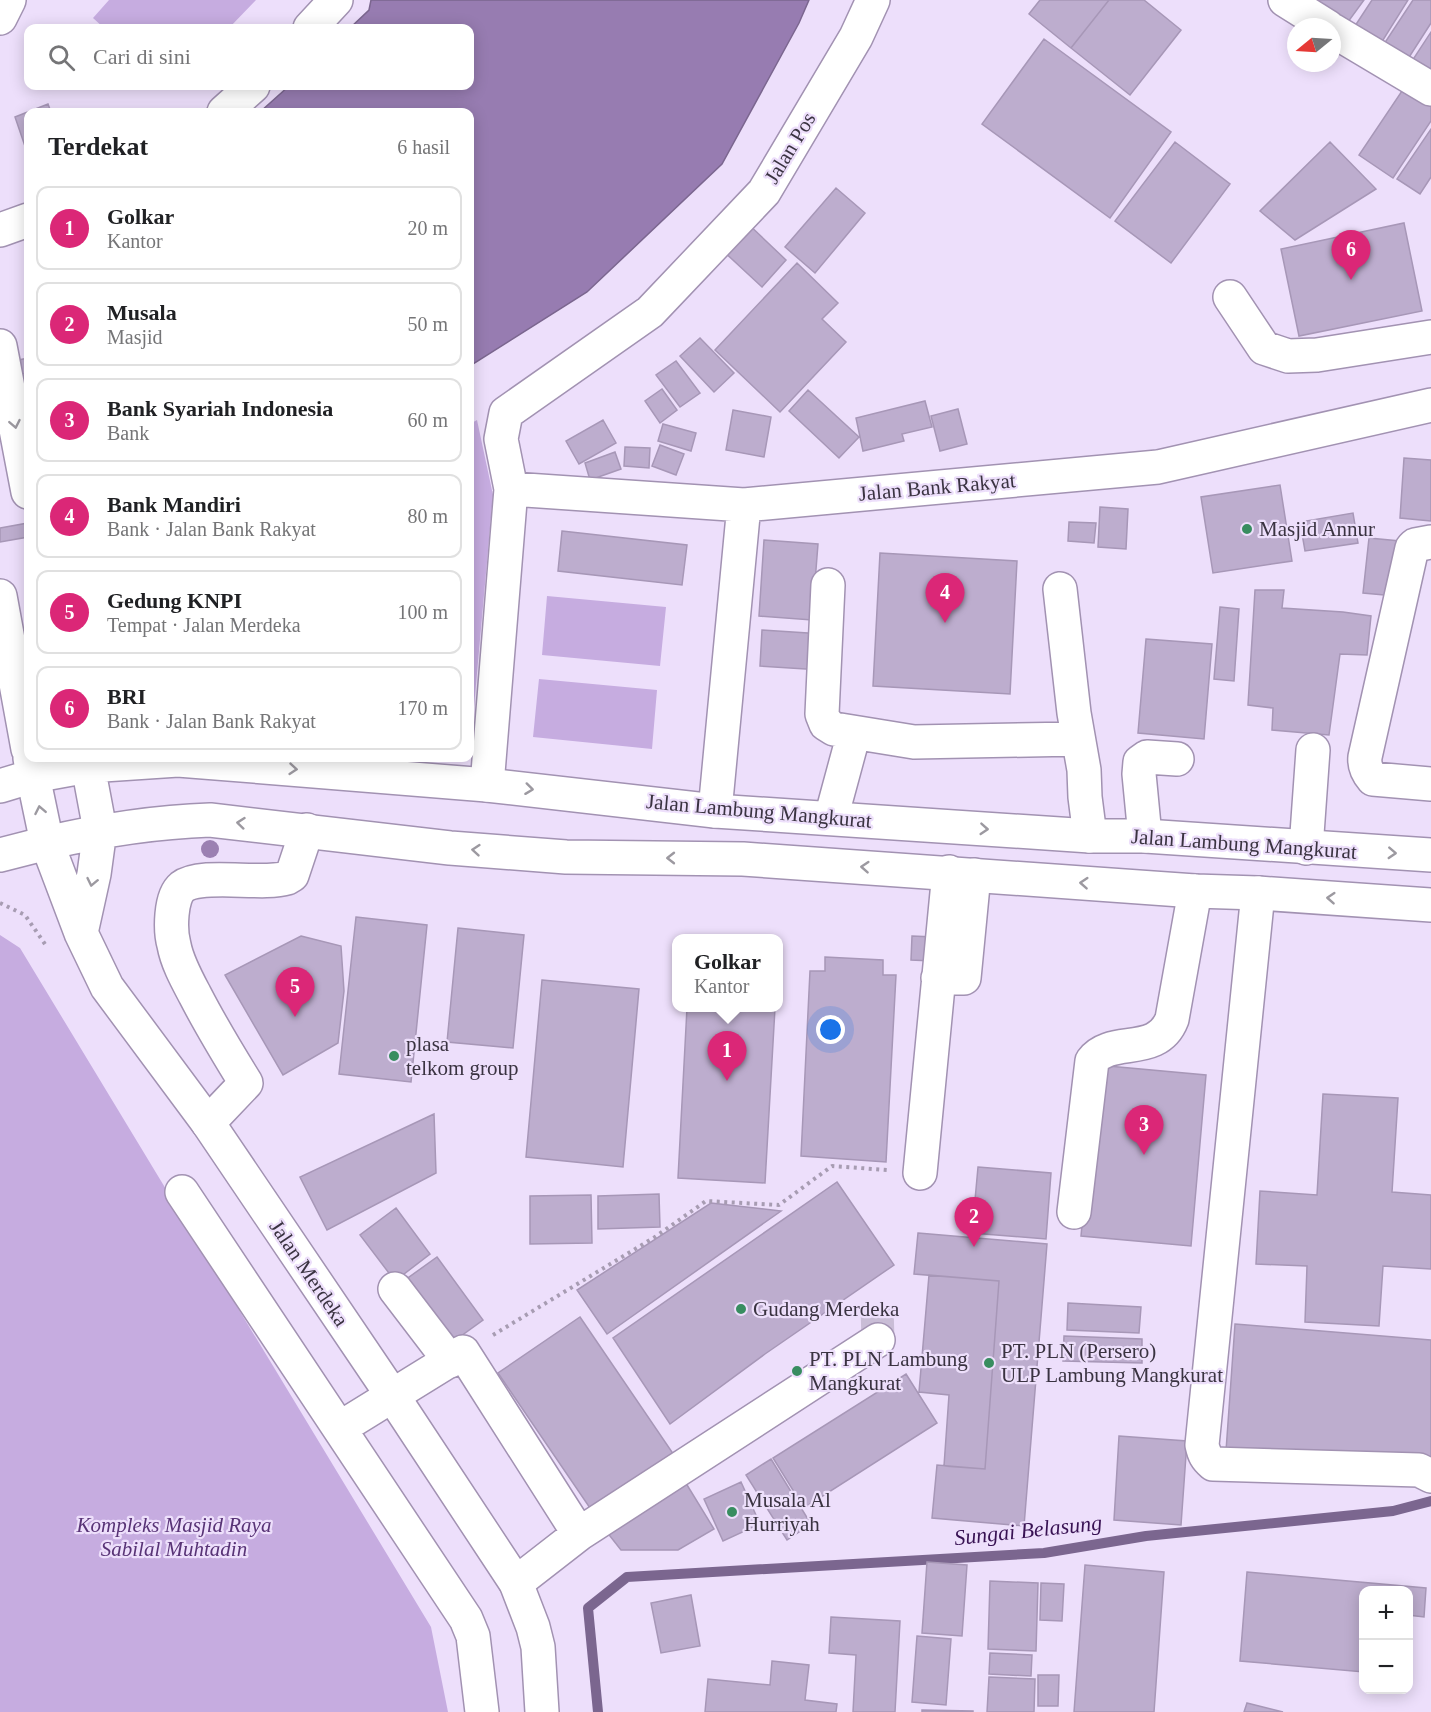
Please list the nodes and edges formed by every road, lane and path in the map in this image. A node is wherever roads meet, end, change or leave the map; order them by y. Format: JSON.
{"nodes":[{"id":1,"x":9,"y":0,"type":"edge"},
{"id":2,"x":336,"y":0,"type":"edge"},
{"id":3,"x":873,"y":0,"type":"edge"},
{"id":4,"x":1285,"y":0,"type":"edge"},
{"id":5,"x":0,"y":18,"type":"edge"},
{"id":6,"x":1314,"y":18,"type":"edge"},
{"id":7,"x":314,"y":24,"type":"edge"},
{"id":8,"x":1341,"y":35,"type":"edge"},
{"id":9,"x":1431,"y":89,"type":"edge"},
{"id":10,"x":249,"y":90,"type":"edge"},
{"id":11,"x":228,"y":108,"type":"edge"},
{"id":12,"x":24,"y":221,"type":"edge"},
{"id":13,"x":0,"y":230,"type":"edge"},
{"id":14,"x":1230,"y":297,"type":"dead end"},
{"id":15,"x":1431,"y":337,"type":"edge"},
{"id":16,"x":0,"y":346,"type":"edge"},
{"id":17,"x":1431,"y":405,"type":"edge"},
{"id":18,"x":24,"y":471,"type":"edge"},
{"id":19,"x":511,"y":489,"type":"junction"},
{"id":20,"x":744,"y":505,"type":"junction"},
{"id":21,"x":1431,"y":542,"type":"edge"},
{"id":22,"x":828,"y":585,"type":"dead end"},
{"id":23,"x":1060,"y":589,"type":"dead end"},
{"id":24,"x":0,"y":596,"type":"edge"},
{"id":25,"x":24,"y":724,"type":"edge"},
{"id":26,"x":854,"y":733,"type":"junction"},
{"id":27,"x":1077,"y":739,"type":"junction"},
{"id":28,"x":1313,"y":750,"type":"dead end"},
{"id":29,"x":1177,"y":759,"type":"dead end"},
{"id":30,"x":30,"y":762,"type":"edge"},
{"id":31,"x":31,"y":762,"type":"edge"},
{"id":32,"x":87,"y":762,"type":"edge"},
{"id":33,"x":204,"y":762,"type":"edge"},
{"id":34,"x":488,"y":784,"type":"junction"},
{"id":35,"x":1431,"y":784,"type":"edge"},
{"id":36,"x":0,"y":786,"type":"edge"},
{"id":37,"x":716,"y":811,"type":"junction"},
{"id":38,"x":831,"y":818,"type":"junction"},
{"id":39,"x":926,"y":824,"type":"junction"},
{"id":40,"x":100,"y":830,"type":"junction"},
{"id":41,"x":307,"y":830,"type":"junction"},
{"id":42,"x":1090,"y":836,"type":"junction"},
{"id":43,"x":1145,"y":836,"type":"junction"},
{"id":44,"x":46,"y":843,"type":"junction"},
{"id":45,"x":1306,"y":848,"type":"junction"},
{"id":46,"x":0,"y":855,"type":"edge"},
{"id":47,"x":1431,"y":855,"type":"edge"},
{"id":48,"x":949,"y":873,"type":"junction"},
{"id":49,"x":1142,"y":887,"type":"junction"},
{"id":50,"x":1195,"y":891,"type":"junction"},
{"id":51,"x":1258,"y":893,"type":"junction"},
{"id":52,"x":1431,"y":905,"type":"edge"},
{"id":53,"x":81,"y":933,"type":"junction"},
{"id":54,"x":208,"y":1123,"type":"junction"},
{"id":55,"x":920,"y":1173,"type":"joint"},
{"id":56,"x":182,"y":1192,"type":"dead end"},
{"id":57,"x":1074,"y":1212,"type":"dead end"},
{"id":58,"x":396,"y":1289,"type":"dead end"},
{"id":59,"x":878,"y":1341,"type":"dead end"},
{"id":60,"x":456,"y":1357,"type":"junction"},
{"id":61,"x":392,"y":1395,"type":"junction"},
{"id":62,"x":340,"y":1428,"type":"junction"},
{"id":63,"x":1431,"y":1476,"type":"edge"},
{"id":64,"x":562,"y":1548,"type":"junction"},
{"id":65,"x":516,"y":1583,"type":"junction"},
{"id":66,"x":482,"y":1712,"type":"edge"},
{"id":67,"x":542,"y":1712,"type":"edge"}],
"edges":[{"from":1,"to":5,"type":"main road"},
{"from":2,"to":7,"type":"main road"},
{"from":3,"to":19,"type":"main road","name":"Jalan Pos"},
{"from":4,"to":6,"type":"main road"},
{"from":8,"to":9,"type":"main road"},
{"from":10,"to":11,"type":"main road"},
{"from":12,"to":13,"type":"main road"},
{"from":14,"to":15,"type":"main road"},
{"from":16,"to":18,"type":"main road","one_way":true},
{"from":17,"to":20,"type":"main road","name":"Jalan Bank Rakyat"},
{"from":19,"to":20,"type":"main road","name":"Jalan Bank Rakyat"},
{"from":19,"to":34,"type":"main road","name":"Jalan Pos"},
{"from":20,"to":37,"type":"main road"},
{"from":21,"to":35,"type":"main road"},
{"from":22,"to":26,"type":"main road"},
{"from":23,"to":27,"type":"main road"},
{"from":24,"to":25,"type":"main road","name":"Jalan Merdeka"},
{"from":26,"to":27,"type":"main road"},
{"from":26,"to":38,"type":"main road"},
{"from":27,"to":42,"type":"main road"},
{"from":28,"to":45,"type":"main road"},
{"from":29,"to":43,"type":"main road"},
{"from":30,"to":36,"type":"main road","name":"Jalan Lambung Mangkurat"},
{"from":44,"to":31,"type":"main road","name":"Jalan Merdeka","one_way":true},
{"from":32,"to":40,"type":"main road"},
{"from":33,"to":34,"type":"main road","name":"Jalan Lambung Mangkurat","one_way":true},
{"from":34,"to":37,"type":"main road","name":"Jalan Lambung Mangkurat","one_way":true},
{"from":37,"to":38,"type":"main road","name":"Jalan Lambung Mangkurat"},
{"from":38,"to":39,"type":"main road","name":"Jalan Lambung Mangkurat"},
{"from":39,"to":42,"type":"main road","name":"Jalan Lambung Mangkurat","one_way":true},
{"from":39,"to":48,"type":"main road"},
{"from":41,"to":40,"type":"main road","one_way":true},
{"from":40,"to":44,"type":"main road"},
{"from":40,"to":53,"type":"main road","one_way":true},
{"from":48,"to":41,"type":"main road","one_way":true},
{"from":41,"to":54,"type":"main road"},
{"from":42,"to":43,"type":"main road","name":"Jalan Lambung Mangkurat"},
{"from":43,"to":45,"type":"main road","name":"Jalan Lambung Mangkurat"},
{"from":43,"to":49,"type":"main road"},
{"from":44,"to":46,"type":"main road"},
{"from":44,"to":53,"type":"main road","name":"Jalan Merdeka"},
{"from":45,"to":47,"type":"main road","name":"Jalan Lambung Mangkurat","one_way":true},
{"from":49,"to":48,"type":"main road","one_way":true},
{"from":48,"to":55,"type":"main road"},
{"from":49,"to":50,"type":"main road"},
{"from":50,"to":51,"type":"main road"},
{"from":50,"to":57,"type":"main road"},
{"from":52,"to":51,"type":"main road","one_way":true},
{"from":51,"to":63,"type":"main road"},
{"from":53,"to":54,"type":"main road","name":"Jalan Merdeka"},
{"from":54,"to":61,"type":"main road","name":"Jalan Merdeka"},
{"from":55,"to":60,"type":"path"},
{"from":56,"to":62,"type":"main road"},
{"from":58,"to":60,"type":"main road"},
{"from":59,"to":64,"type":"main road"},
{"from":60,"to":61,"type":"main road"},
{"from":60,"to":64,"type":"main road"},
{"from":61,"to":62,"type":"main road"},
{"from":61,"to":65,"type":"main road","name":"Jalan Merdeka"},
{"from":62,"to":66,"type":"main road"},
{"from":64,"to":65,"type":"main road"},
{"from":65,"to":67,"type":"main road","name":"Jalan Merdeka"}]}
